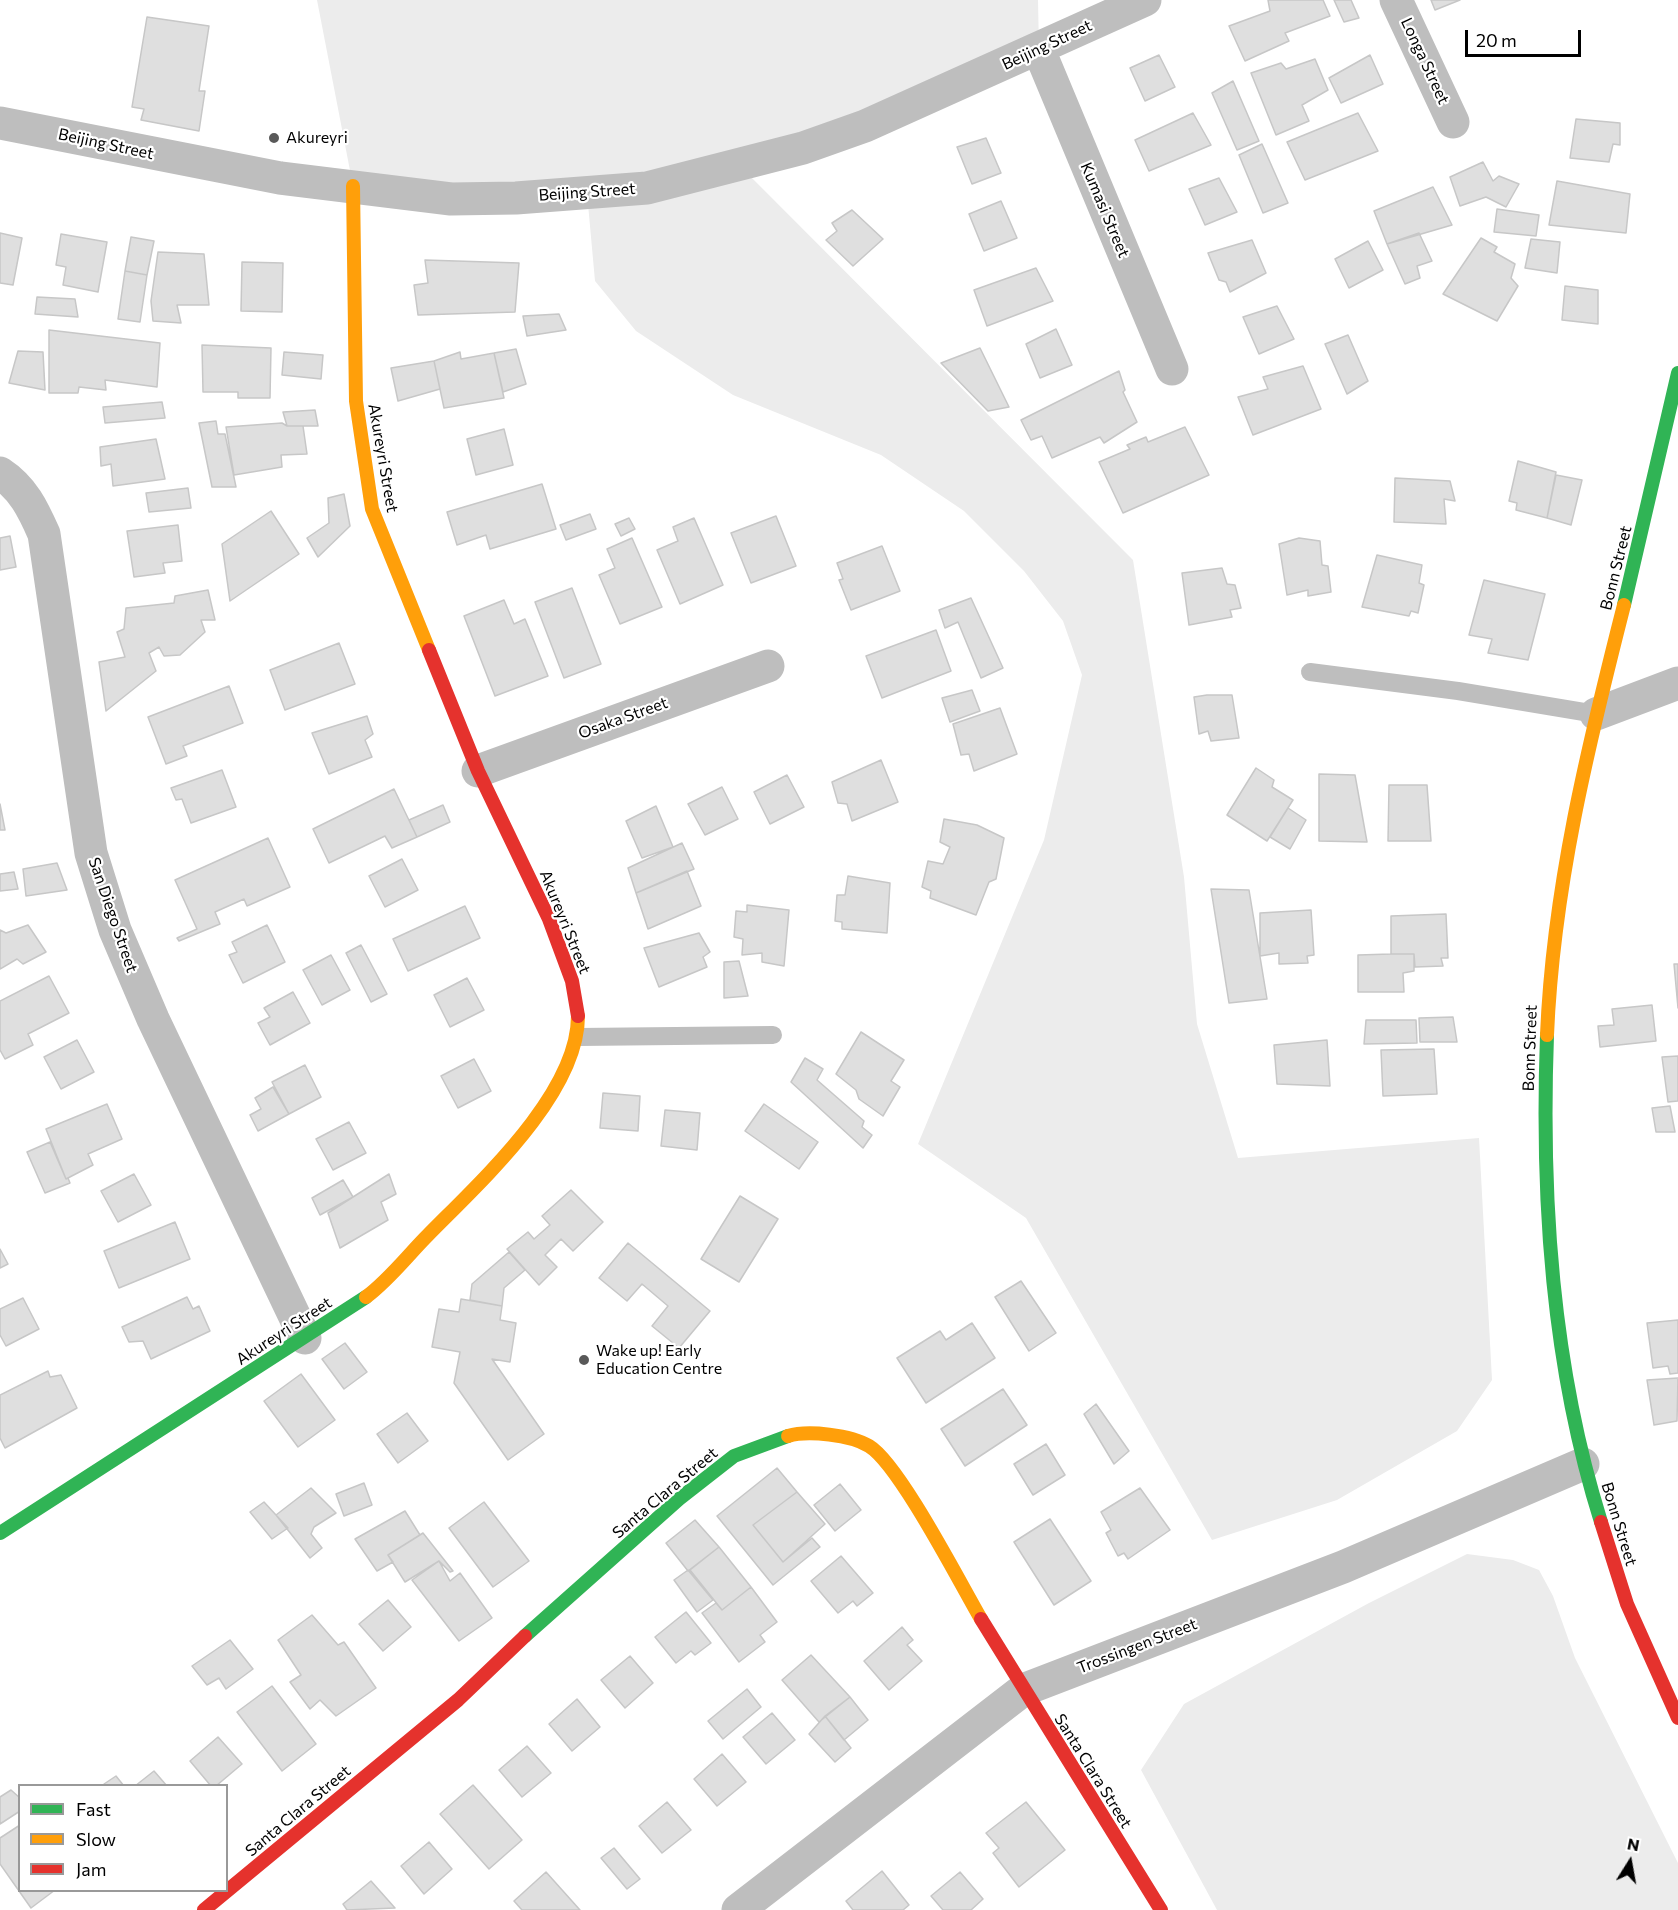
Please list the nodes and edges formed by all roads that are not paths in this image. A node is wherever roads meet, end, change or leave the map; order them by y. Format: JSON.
{"nodes":[{"id":1,"x":1145,"y":0,"type":"edge"},
{"id":2,"x":1396,"y":0,"type":"edge"},
{"id":3,"x":1039,"y":50,"type":"junction"},
{"id":4,"x":1453,"y":122,"type":"dead end"},
{"id":5,"x":0,"y":123,"type":"edge"},
{"id":6,"x":353,"y":186,"type":"junction"},
{"id":7,"x":1172,"y":369,"type":"dead end"},
{"id":8,"x":1678,"y":373,"type":"edge"},
{"id":9,"x":0,"y":473,"type":"edge"},
{"id":10,"x":768,"y":666,"type":"dead end"},
{"id":11,"x":1310,"y":672,"type":"dead end"},
{"id":12,"x":1678,"y":683,"type":"edge"},
{"id":13,"x":1596,"y":714,"type":"junction"},
{"id":14,"x":478,"y":771,"type":"junction"},
{"id":15,"x":773,"y":1035,"type":"dead end"},
{"id":16,"x":578,"y":1037,"type":"junction"},
{"id":17,"x":305,"y":1338,"type":"junction"},
{"id":18,"x":1583,"y":1464,"type":"junction"},
{"id":19,"x":0,"y":1533,"type":"edge"},
{"id":20,"x":1023,"y":1690,"type":"junction"},
{"id":21,"x":1678,"y":1718,"type":"edge"},
{"id":22,"x":228,"y":1890,"type":"edge"},
{"id":23,"x":226,"y":1892,"type":"edge"},
{"id":24,"x":204,"y":1910,"type":"edge"},
{"id":25,"x":738,"y":1910,"type":"edge"},
{"id":26,"x":1161,"y":1910,"type":"edge"}],
"edges":[{"from":1,"to":3,"type":"street","name":"Beijing Street"},
{"from":2,"to":4,"type":"street","name":"Longa Street"},
{"from":3,"to":6,"type":"street","name":"Beijing Street"},
{"from":3,"to":7,"type":"street","name":"Kumasi Street"},
{"from":5,"to":6,"type":"street","name":"Beijing Street"},
{"from":6,"to":14,"type":"street","name":"Akureyri Street"},
{"from":8,"to":13,"type":"street","name":"Bonn Street"},
{"from":9,"to":17,"type":"street","name":"San Diego Street"},
{"from":10,"to":14,"type":"street","name":"Osaka Street"},
{"from":11,"to":13,"type":"lane"},
{"from":12,"to":13,"type":"street"},
{"from":13,"to":18,"type":"street","name":"Bonn Street"},
{"from":14,"to":16,"type":"street","name":"Akureyri Street"},
{"from":15,"to":16,"type":"lane"},
{"from":16,"to":17,"type":"street","name":"Akureyri Street"},
{"from":17,"to":19,"type":"street","name":"Akureyri Street"},
{"from":18,"to":20,"type":"street","name":"Trossingen Street"},
{"from":18,"to":21,"type":"street","name":"Bonn Street"},
{"from":20,"to":22,"type":"street","name":"Santa Clara Street"},
{"from":20,"to":25,"type":"street","name":"Trossingen Street"},
{"from":20,"to":26,"type":"street","name":"Santa Clara Street"},
{"from":23,"to":24,"type":"street","name":"Santa Clara Street"}]}
